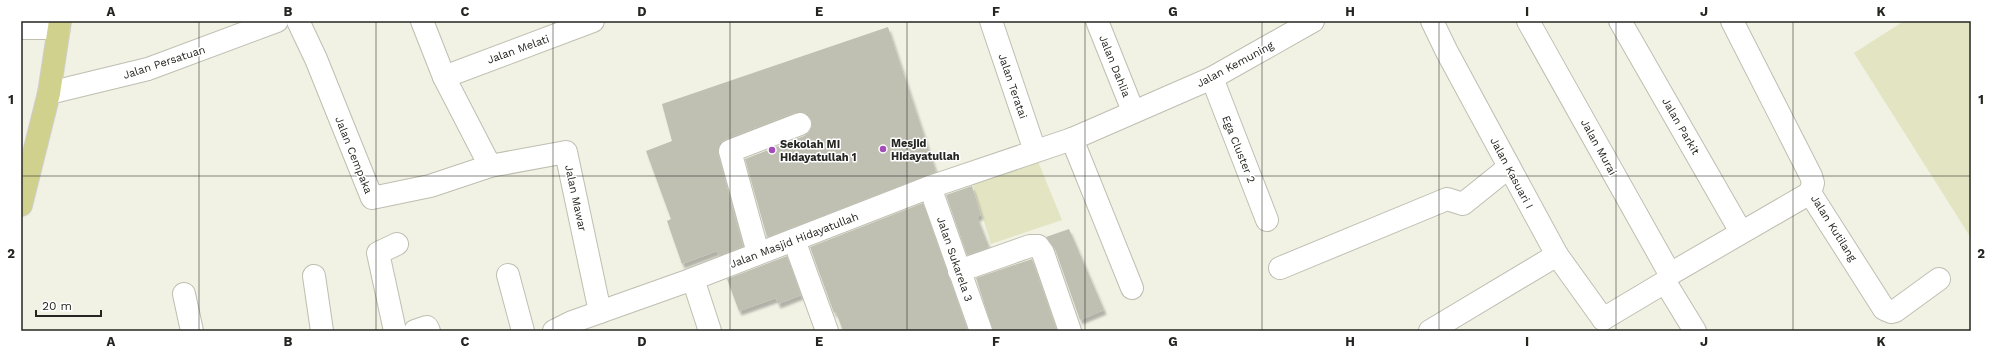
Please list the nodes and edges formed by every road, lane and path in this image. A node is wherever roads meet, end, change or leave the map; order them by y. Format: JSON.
{"nodes":[{"id":1,"x":277,"y":21,"type":"edge"},
{"id":2,"x":298,"y":21,"type":"edge"},
{"id":3,"x":422,"y":21,"type":"edge"},
{"id":4,"x":593,"y":21,"type":"edge"},
{"id":5,"x":991,"y":21,"type":"edge"},
{"id":6,"x":1097,"y":21,"type":"edge"},
{"id":7,"x":1313,"y":21,"type":"edge"},
{"id":8,"x":1432,"y":21,"type":"edge"},
{"id":9,"x":1528,"y":21,"type":"edge"},
{"id":10,"x":1620,"y":21,"type":"edge"},
{"id":11,"x":1737,"y":23,"type":"edge"},
{"id":12,"x":59,"y":25,"type":"edge"},
{"id":13,"x":21,"y":28,"type":"edge"},
{"id":14,"x":444,"y":77,"type":"junction"},
{"id":15,"x":1212,"y":78,"type":"junction"},
{"id":16,"x":49,"y":93,"type":"junction"},
{"id":17,"x":1133,"y":111,"type":"junction"},
{"id":18,"x":800,"y":124,"type":"dead end"},
{"id":19,"x":1072,"y":139,"type":"junction"},
{"id":20,"x":1035,"y":151,"type":"junction"},
{"id":21,"x":490,"y":166,"type":"junction"},
{"id":22,"x":1509,"y":167,"type":"junction"},
{"id":23,"x":930,"y":187,"type":"junction"},
{"id":24,"x":1810,"y":193,"type":"junction"},
{"id":25,"x":21,"y":205,"type":"edge"},
{"id":26,"x":1267,"y":220,"type":"dead end"},
{"id":27,"x":1742,"y":232,"type":"junction"},
{"id":28,"x":794,"y":240,"type":"junction"},
{"id":29,"x":397,"y":244,"type":"dead end"},
{"id":30,"x":758,"y":253,"type":"junction"},
{"id":31,"x":1557,"y":255,"type":"junction"},
{"id":32,"x":1280,"y":268,"type":"dead end"},
{"id":33,"x":959,"y":271,"type":"junction"},
{"id":34,"x":508,"y":275,"type":"dead end"},
{"id":35,"x":314,"y":276,"type":"dead end"},
{"id":36,"x":1667,"y":278,"type":"junction"},
{"id":37,"x":693,"y":279,"type":"junction"},
{"id":38,"x":1938,"y":279,"type":"dead end"},
{"id":39,"x":1132,"y":288,"type":"dead end"},
{"id":40,"x":184,"y":294,"type":"dead end"},
{"id":41,"x":600,"y":312,"type":"junction"},
{"id":42,"x":1602,"y":325,"type":"edge"},
{"id":43,"x":192,"y":331,"type":"edge"},
{"id":44,"x":322,"y":331,"type":"edge"},
{"id":45,"x":395,"y":331,"type":"edge"},
{"id":46,"x":415,"y":331,"type":"edge"},
{"id":47,"x":428,"y":331,"type":"edge"},
{"id":48,"x":523,"y":331,"type":"edge"},
{"id":49,"x":554,"y":331,"type":"edge"},
{"id":50,"x":710,"y":331,"type":"edge"},
{"id":51,"x":827,"y":331,"type":"edge"},
{"id":52,"x":981,"y":331,"type":"edge"},
{"id":53,"x":1070,"y":331,"type":"edge"},
{"id":54,"x":1430,"y":331,"type":"edge"},
{"id":55,"x":1695,"y":331,"type":"edge"}],
"edges":[{"from":1,"to":16,"type":"street","name":"Jalan Persatuan"},
{"from":2,"to":21,"type":"street","name":"Jalan Cempaka"},
{"from":3,"to":14,"type":"street"},
{"from":4,"to":14,"type":"street","name":"Jalan Melati"},
{"from":5,"to":20,"type":"street","name":"Jalan Teratai"},
{"from":6,"to":17,"type":"street","name":"Jalan Dahlia"},
{"from":7,"to":15,"type":"street","name":"Jalan Kemuning"},
{"from":8,"to":22,"type":"street","name":"Jalan Kasuari I"},
{"from":9,"to":36,"type":"street","name":"Jalan Murai"},
{"from":10,"to":27,"type":"street","name":"Jalan Parkit"},
{"from":11,"to":24,"type":"street","name":"Jalan Kutilang"},
{"from":12,"to":13,"type":"street"},
{"from":12,"to":16,"type":"main road"},
{"from":14,"to":21,"type":"street"},
{"from":15,"to":17,"type":"street","name":"Jalan Kemuning"},
{"from":15,"to":26,"type":"street","name":"Ega Cluster 2"},
{"from":16,"to":25,"type":"main road"},
{"from":17,"to":19,"type":"street","name":"Jalan Kemuning"},
{"from":18,"to":30,"type":"street"},
{"from":19,"to":20,"type":"street","name":"Jalan Masjid Hidayatullah"},
{"from":19,"to":39,"type":"street"},
{"from":20,"to":23,"type":"street","name":"Jalan Masjid Hidayatullah"},
{"from":21,"to":41,"type":"street","name":"Jalan Mawar"},
{"from":22,"to":31,"type":"street","name":"Jalan Kasuari I"},
{"from":22,"to":32,"type":"street"},
{"from":23,"to":28,"type":"street","name":"Jalan Masjid Hidayatullah"},
{"from":23,"to":33,"type":"street","name":"Jalan Sukarela 3"},
{"from":24,"to":27,"type":"street"},
{"from":24,"to":38,"type":"street","name":"Jalan Kutilang"},
{"from":27,"to":36,"type":"street"},
{"from":28,"to":30,"type":"street","name":"Jalan Masjid Hidayatullah"},
{"from":28,"to":51,"type":"street"},
{"from":29,"to":45,"type":"street"},
{"from":30,"to":37,"type":"street","name":"Jalan Masjid Hidayatullah"},
{"from":31,"to":42,"type":"street","name":"Jalan Kasuari I"},
{"from":31,"to":54,"type":"street"},
{"from":33,"to":52,"type":"street","name":"Jalan Sukarela 3"},
{"from":33,"to":53,"type":"street"},
{"from":34,"to":48,"type":"street"},
{"from":35,"to":44,"type":"street"},
{"from":36,"to":42,"type":"street"},
{"from":36,"to":55,"type":"street","name":"Jalan Murai"},
{"from":37,"to":41,"type":"street","name":"Jalan Masjid Hidayatullah"},
{"from":37,"to":50,"type":"street"},
{"from":40,"to":43,"type":"street"},
{"from":41,"to":49,"type":"street","name":"Jalan Masjid Hidayatullah"},
{"from":46,"to":47,"type":"street"}]}
